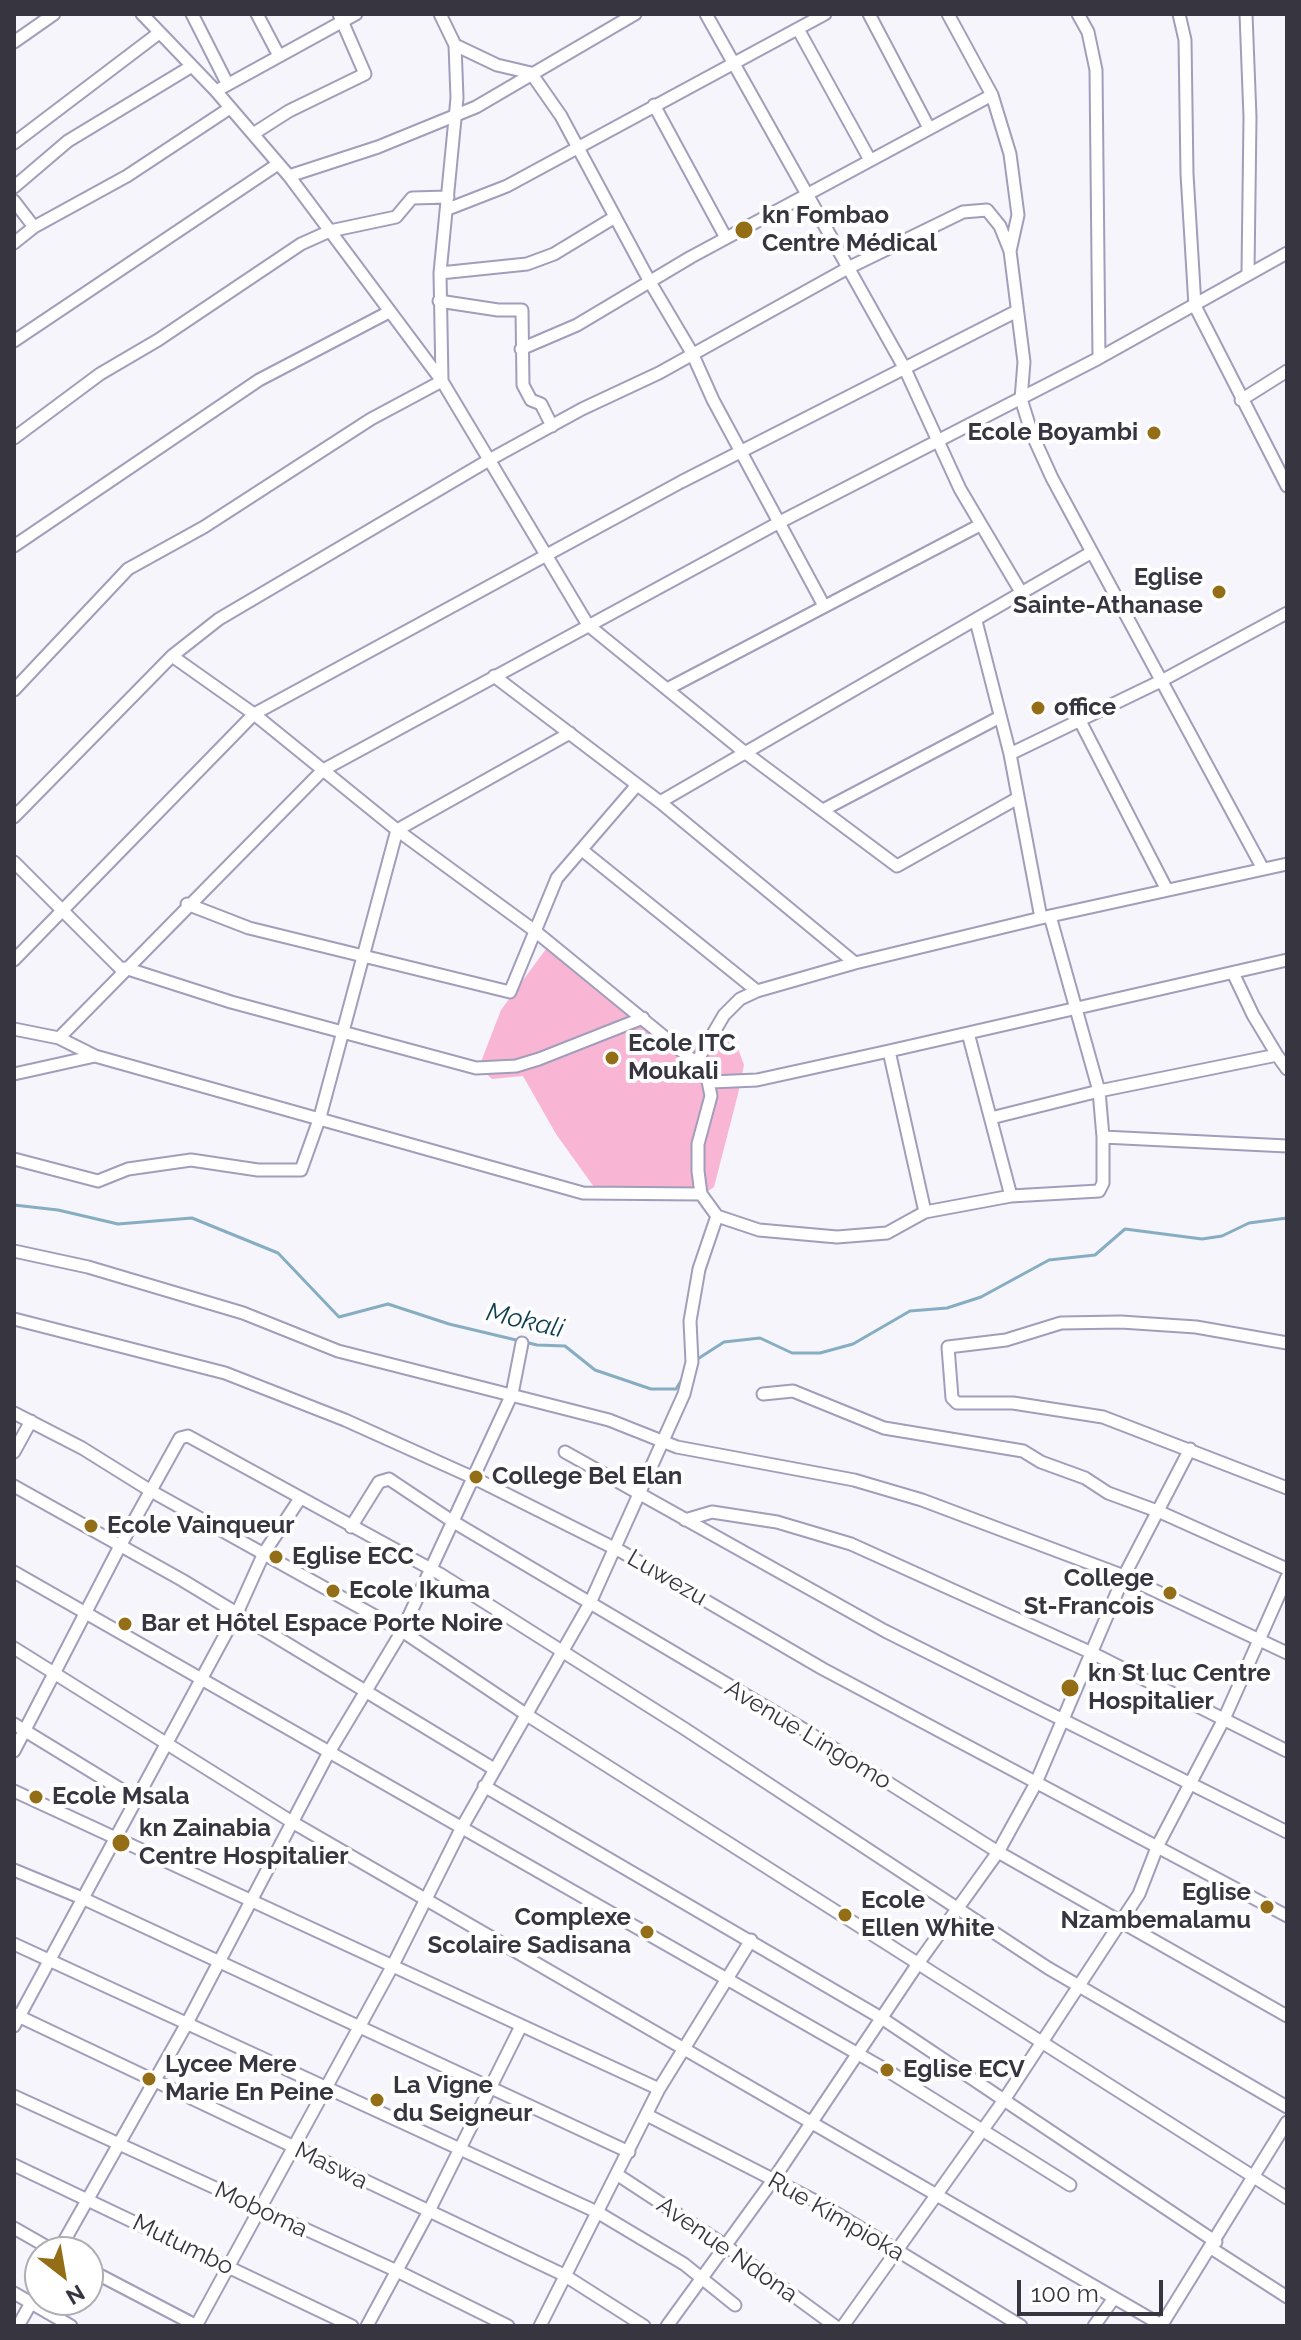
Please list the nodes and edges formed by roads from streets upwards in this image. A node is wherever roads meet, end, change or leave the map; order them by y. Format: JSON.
{"nodes":[{"id":1,"x":54,"y":14,"type":"edge"},
{"id":2,"x":142,"y":14,"type":"edge"},
{"id":3,"x":192,"y":14,"type":"edge"},
{"id":4,"x":257,"y":14,"type":"edge"},
{"id":5,"x":356,"y":14,"type":"edge"},
{"id":6,"x":440,"y":14,"type":"edge"},
{"id":7,"x":635,"y":14,"type":"edge"},
{"id":8,"x":706,"y":14,"type":"edge"},
{"id":9,"x":825,"y":14,"type":"edge"},
{"id":10,"x":869,"y":14,"type":"edge"},
{"id":11,"x":948,"y":14,"type":"edge"},
{"id":12,"x":1078,"y":14,"type":"edge"},
{"id":13,"x":1179,"y":14,"type":"edge"},
{"id":14,"x":1246,"y":14,"type":"edge"},
{"id":15,"x":341,"y":17,"type":"edge"},
{"id":16,"x":798,"y":29,"type":"junction"},
{"id":17,"x":159,"y":33,"type":"junction"},
{"id":18,"x":14,"y":42,"type":"edge"},
{"id":19,"x":455,"y":45,"type":"junction"},
{"id":20,"x":278,"y":54,"type":"junction"},
{"id":21,"x":736,"y":63,"type":"junction"},
{"id":22,"x":192,"y":66,"type":"junction"},
{"id":23,"x":531,"y":73,"type":"junction"},
{"id":24,"x":227,"y":83,"type":"junction"},
{"id":25,"x":216,"y":91,"type":"junction"},
{"id":26,"x":992,"y":95,"type":"junction"},
{"id":27,"x":654,"y":105,"type":"junction"},
{"id":28,"x":230,"y":108,"type":"junction"},
{"id":29,"x":454,"y":117,"type":"junction"},
{"id":30,"x":929,"y":128,"type":"junction"},
{"id":31,"x":253,"y":134,"type":"junction"},
{"id":32,"x":14,"y":143,"type":"edge"},
{"id":33,"x":578,"y":145,"type":"junction"},
{"id":34,"x":870,"y":160,"type":"junction"},
{"id":35,"x":278,"y":164,"type":"junction"},
{"id":36,"x":289,"y":176,"type":"junction"},
{"id":37,"x":14,"y":187,"type":"edge"},
{"id":38,"x":806,"y":195,"type":"junction"},
{"id":39,"x":14,"y":201,"type":"edge"},
{"id":40,"x":448,"y":203,"type":"junction"},
{"id":41,"x":615,"y":217,"type":"junction"},
{"id":42,"x":34,"y":227,"type":"junction"},
{"id":43,"x":330,"y":231,"type":"junction"},
{"id":44,"x":726,"y":238,"type":"junction"},
{"id":45,"x":14,"y":243,"type":"edge"},
{"id":46,"x":1010,"y":251,"type":"junction"},
{"id":47,"x":1287,"y":253,"type":"edge"},
{"id":48,"x":848,"y":268,"type":"junction"},
{"id":49,"x":1248,"y":272,"type":"junction"},
{"id":50,"x":440,"y":273,"type":"junction"},
{"id":51,"x":650,"y":282,"type":"junction"},
{"id":52,"x":439,"y":301,"type":"junction"},
{"id":53,"x":1195,"y":306,"type":"junction"},
{"id":54,"x":389,"y":312,"type":"junction"},
{"id":55,"x":1015,"y":312,"type":"junction"},
{"id":56,"x":14,"y":341,"type":"edge"},
{"id":57,"x":521,"y":349,"type":"junction"},
{"id":58,"x":692,"y":353,"type":"junction"},
{"id":59,"x":1099,"y":358,"type":"junction"},
{"id":60,"x":905,"y":369,"type":"junction"},
{"id":61,"x":1287,"y":371,"type":"edge"},
{"id":62,"x":442,"y":381,"type":"junction"},
{"id":63,"x":1021,"y":399,"type":"junction"},
{"id":64,"x":1241,"y":400,"type":"junction"},
{"id":65,"x":552,"y":426,"type":"junction"},
{"id":66,"x":14,"y":438,"type":"edge"},
{"id":67,"x":937,"y":442,"type":"junction"},
{"id":68,"x":741,"y":451,"type":"junction"},
{"id":69,"x":489,"y":460,"type":"junction"},
{"id":70,"x":1287,"y":486,"type":"edge"},
{"id":71,"x":778,"y":523,"type":"junction"},
{"id":72,"x":980,"y":525,"type":"junction"},
{"id":73,"x":14,"y":546,"type":"edge"},
{"id":74,"x":1092,"y":552,"type":"junction"},
{"id":75,"x":547,"y":556,"type":"junction"},
{"id":76,"x":1021,"y":592,"type":"junction"},
{"id":77,"x":823,"y":604,"type":"junction"},
{"id":78,"x":1287,"y":613,"type":"edge"},
{"id":79,"x":976,"y":621,"type":"junction"},
{"id":80,"x":588,"y":625,"type":"junction"},
{"id":81,"x":172,"y":656,"type":"junction"},
{"id":82,"x":494,"y":676,"type":"junction"},
{"id":83,"x":1163,"y":680,"type":"junction"},
{"id":84,"x":669,"y":688,"type":"junction"},
{"id":85,"x":14,"y":690,"type":"edge"},
{"id":86,"x":254,"y":714,"type":"junction"},
{"id":87,"x":998,"y":718,"type":"junction"},
{"id":88,"x":1080,"y":721,"type":"junction"},
{"id":89,"x":570,"y":733,"type":"junction"},
{"id":90,"x":743,"y":751,"type":"junction"},
{"id":91,"x":1010,"y":754,"type":"junction"},
{"id":92,"x":323,"y":770,"type":"junction"},
{"id":93,"x":637,"y":785,"type":"junction"},
{"id":94,"x":1018,"y":798,"type":"junction"},
{"id":95,"x":660,"y":802,"type":"junction"},
{"id":96,"x":823,"y":810,"type":"junction"},
{"id":97,"x":14,"y":817,"type":"edge"},
{"id":98,"x":397,"y":830,"type":"junction"},
{"id":99,"x":582,"y":850,"type":"junction"},
{"id":100,"x":14,"y":862,"type":"edge"},
{"id":101,"x":1287,"y":865,"type":"edge"},
{"id":102,"x":1263,"y":869,"type":"junction"},
{"id":103,"x":1167,"y":890,"type":"junction"},
{"id":104,"x":187,"y":904,"type":"junction"},
{"id":105,"x":62,"y":912,"type":"junction"},
{"id":106,"x":1045,"y":917,"type":"junction"},
{"id":107,"x":535,"y":931,"type":"junction"},
{"id":108,"x":365,"y":959,"type":"junction"},
{"id":109,"x":14,"y":960,"type":"edge"},
{"id":110,"x":1287,"y":960,"type":"edge"},
{"id":111,"x":855,"y":963,"type":"junction"},
{"id":112,"x":124,"y":970,"type":"junction"},
{"id":113,"x":1234,"y":975,"type":"junction"},
{"id":114,"x":757,"y":991,"type":"junction"},
{"id":115,"x":1075,"y":1006,"type":"junction"},
{"id":116,"x":643,"y":1018,"type":"junction"},
{"id":117,"x":14,"y":1029,"type":"edge"},
{"id":118,"x":342,"y":1031,"type":"junction"},
{"id":119,"x":968,"y":1033,"type":"junction"},
{"id":120,"x":59,"y":1038,"type":"junction"},
{"id":121,"x":889,"y":1051,"type":"junction"},
{"id":122,"x":1277,"y":1055,"type":"junction"},
{"id":123,"x":95,"y":1056,"type":"junction"},
{"id":124,"x":697,"y":1061,"type":"junction"},
{"id":125,"x":1287,"y":1069,"type":"edge"},
{"id":126,"x":14,"y":1074,"type":"edge"},
{"id":127,"x":711,"y":1082,"type":"junction"},
{"id":128,"x":1099,"y":1091,"type":"junction"},
{"id":129,"x":320,"y":1117,"type":"junction"},
{"id":130,"x":991,"y":1118,"type":"junction"},
{"id":131,"x":1103,"y":1137,"type":"junction"},
{"id":132,"x":1287,"y":1146,"type":"edge"},
{"id":133,"x":14,"y":1159,"type":"edge"},
{"id":134,"x":701,"y":1194,"type":"junction"},
{"id":135,"x":1011,"y":1196,"type":"junction"},
{"id":136,"x":925,"y":1212,"type":"junction"},
{"id":137,"x":717,"y":1216,"type":"junction"},
{"id":138,"x":14,"y":1251,"type":"edge"},
{"id":139,"x":14,"y":1319,"type":"edge"},
{"id":140,"x":522,"y":1343,"type":"dead end"},
{"id":141,"x":1287,"y":1343,"type":"edge"},
{"id":142,"x":512,"y":1394,"type":"junction"},
{"id":143,"x":763,"y":1394,"type":"dead end"},
{"id":144,"x":14,"y":1413,"type":"edge"},
{"id":145,"x":31,"y":1421,"type":"junction"},
{"id":146,"x":663,"y":1442,"type":"junction"},
{"id":147,"x":1190,"y":1449,"type":"junction"},
{"id":148,"x":14,"y":1452,"type":"edge"},
{"id":149,"x":565,"y":1452,"type":"dead end"},
{"id":150,"x":474,"y":1478,"type":"junction"},
{"id":151,"x":14,"y":1486,"type":"edge"},
{"id":152,"x":1287,"y":1488,"type":"edge"},
{"id":153,"x":151,"y":1491,"type":"junction"},
{"id":154,"x":639,"y":1494,"type":"junction"},
{"id":155,"x":299,"y":1500,"type":"junction"},
{"id":156,"x":1160,"y":1512,"type":"junction"},
{"id":157,"x":685,"y":1520,"type":"junction"},
{"id":158,"x":452,"y":1521,"type":"junction"},
{"id":159,"x":351,"y":1527,"type":"junction"},
{"id":160,"x":120,"y":1546,"type":"junction"},
{"id":161,"x":615,"y":1548,"type":"junction"},
{"id":162,"x":264,"y":1553,"type":"junction"},
{"id":163,"x":432,"y":1569,"type":"junction"},
{"id":164,"x":1287,"y":1569,"type":"edge"},
{"id":165,"x":14,"y":1572,"type":"edge"},
{"id":166,"x":1124,"y":1576,"type":"junction"},
{"id":167,"x":1287,"y":1577,"type":"edge"},
{"id":168,"x":590,"y":1603,"type":"junction"},
{"id":169,"x":237,"y":1613,"type":"junction"},
{"id":170,"x":86,"y":1614,"type":"junction"},
{"id":171,"x":402,"y":1631,"type":"junction"},
{"id":172,"x":1258,"y":1640,"type":"junction"},
{"id":173,"x":14,"y":1648,"type":"edge"},
{"id":174,"x":563,"y":1653,"type":"junction"},
{"id":175,"x":1092,"y":1653,"type":"junction"},
{"id":176,"x":1287,"y":1653,"type":"edge"},
{"id":177,"x":57,"y":1673,"type":"junction"},
{"id":178,"x":200,"y":1681,"type":"junction"},
{"id":179,"x":365,"y":1692,"type":"junction"},
{"id":180,"x":527,"y":1715,"type":"junction"},
{"id":181,"x":1064,"y":1718,"type":"junction"},
{"id":182,"x":1224,"y":1719,"type":"junction"},
{"id":183,"x":20,"y":1726,"type":"edge"},
{"id":184,"x":167,"y":1743,"type":"junction"},
{"id":185,"x":14,"y":1751,"type":"edge"},
{"id":186,"x":1287,"y":1751,"type":"edge"},
{"id":187,"x":328,"y":1754,"type":"junction"},
{"id":188,"x":494,"y":1769,"type":"junction"},
{"id":189,"x":1191,"y":1783,"type":"junction"},
{"id":190,"x":1035,"y":1785,"type":"junction"},
{"id":191,"x":484,"y":1786,"type":"junction"},
{"id":192,"x":14,"y":1791,"type":"edge"},
{"id":193,"x":135,"y":1798,"type":"junction"},
{"id":194,"x":292,"y":1822,"type":"junction"},
{"id":195,"x":461,"y":1829,"type":"junction"},
{"id":196,"x":1287,"y":1832,"type":"edge"},
{"id":197,"x":114,"y":1838,"type":"junction"},
{"id":198,"x":1158,"y":1845,"type":"junction"},
{"id":199,"x":998,"y":1852,"type":"junction"},
{"id":200,"x":14,"y":1870,"type":"edge"},
{"id":201,"x":82,"y":1898,"type":"junction"},
{"id":202,"x":425,"y":1898,"type":"junction"},
{"id":203,"x":251,"y":1899,"type":"junction"},
{"id":204,"x":958,"y":1909,"type":"junction"},
{"id":205,"x":1287,"y":1916,"type":"edge"},
{"id":206,"x":1120,"y":1921,"type":"junction"},
{"id":207,"x":751,"y":1940,"type":"junction"},
{"id":208,"x":14,"y":1944,"type":"edge"},
{"id":209,"x":49,"y":1961,"type":"junction"},
{"id":210,"x":217,"y":1961,"type":"junction"},
{"id":211,"x":919,"y":1962,"type":"junction"},
{"id":212,"x":393,"y":1965,"type":"junction"},
{"id":213,"x":724,"y":1978,"type":"junction"},
{"id":214,"x":1080,"y":1987,"type":"junction"},
{"id":215,"x":1287,"y":2016,"type":"edge"},
{"id":216,"x":16,"y":2019,"type":"edge"},
{"id":217,"x":883,"y":2019,"type":"junction"},
{"id":218,"x":186,"y":2025,"type":"junction"},
{"id":219,"x":521,"y":2026,"type":"junction"},
{"id":220,"x":360,"y":2027,"type":"junction"},
{"id":221,"x":1042,"y":2043,"type":"junction"},
{"id":222,"x":682,"y":2048,"type":"junction"},
{"id":223,"x":859,"y":2056,"type":"junction"},
{"id":224,"x":153,"y":2082,"type":"junction"},
{"id":225,"x":491,"y":2085,"type":"junction"},
{"id":226,"x":327,"y":2086,"type":"junction"},
{"id":227,"x":659,"y":2089,"type":"junction"},
{"id":228,"x":14,"y":2096,"type":"edge"},
{"id":229,"x":1004,"y":2100,"type":"junction"},
{"id":230,"x":1287,"y":2107,"type":"edge"},
{"id":231,"x":647,"y":2115,"type":"junction"},
{"id":232,"x":1287,"y":2122,"type":"edge"},
{"id":233,"x":812,"y":2123,"type":"junction"},
{"id":234,"x":982,"y":2130,"type":"junction"},
{"id":235,"x":119,"y":2145,"type":"junction"},
{"id":236,"x":293,"y":2147,"type":"junction"},
{"id":237,"x":461,"y":2148,"type":"junction"},
{"id":238,"x":629,"y":2152,"type":"junction"},
{"id":239,"x":14,"y":2165,"type":"edge"},
{"id":240,"x":618,"y":2175,"type":"junction"},
{"id":241,"x":1254,"y":2179,"type":"junction"},
{"id":242,"x":773,"y":2180,"type":"junction"},
{"id":243,"x":1070,"y":2185,"type":"dead end"},
{"id":244,"x":935,"y":2196,"type":"junction"},
{"id":245,"x":1287,"y":2198,"type":"edge"},
{"id":246,"x":86,"y":2199,"type":"junction"},
{"id":247,"x":261,"y":2208,"type":"junction"},
{"id":248,"x":429,"y":2211,"type":"junction"},
{"id":249,"x":597,"y":2212,"type":"junction"},
{"id":250,"x":66,"y":2236,"type":"edge"},
{"id":251,"x":1213,"y":2245,"type":"junction"},
{"id":252,"x":726,"y":2246,"type":"junction"},
{"id":253,"x":895,"y":2251,"type":"junction"},
{"id":254,"x":230,"y":2267,"type":"junction"},
{"id":255,"x":397,"y":2271,"type":"junction"},
{"id":256,"x":564,"y":2275,"type":"junction"},
{"id":257,"x":104,"y":2277,"type":"edge"},
{"id":258,"x":703,"y":2278,"type":"junction"},
{"id":259,"x":1287,"y":2297,"type":"edge"},
{"id":260,"x":1114,"y":2298,"type":"junction"},
{"id":261,"x":735,"y":2305,"type":"dead end"},
{"id":262,"x":53,"y":2316,"type":"edge"},
{"id":263,"x":71,"y":2326,"type":"edge"},
{"id":264,"x":197,"y":2326,"type":"edge"},
{"id":265,"x":352,"y":2326,"type":"edge"},
{"id":266,"x":367,"y":2326,"type":"edge"},
{"id":267,"x":508,"y":2326,"type":"edge"},
{"id":268,"x":540,"y":2326,"type":"edge"},
{"id":269,"x":644,"y":2326,"type":"edge"},
{"id":270,"x":667,"y":2326,"type":"edge"},
{"id":271,"x":835,"y":2326,"type":"edge"},
{"id":272,"x":843,"y":2326,"type":"edge"},
{"id":273,"x":1021,"y":2326,"type":"edge"},
{"id":274,"x":1094,"y":2326,"type":"edge"},
{"id":275,"x":1162,"y":2326,"type":"edge"}],
"edges":[{"from":1,"to":18,"type":"street"},
{"from":2,"to":17,"type":"street"},
{"from":3,"to":24,"type":"street"},
{"from":4,"to":20,"type":"street"},
{"from":5,"to":15,"type":"street"},
{"from":6,"to":19,"type":"street"},
{"from":7,"to":23,"type":"street"},
{"from":8,"to":21,"type":"street"},
{"from":9,"to":16,"type":"street"},
{"from":10,"to":30,"type":"street"},
{"from":11,"to":26,"type":"street"},
{"from":12,"to":59,"type":"street"},
{"from":13,"to":53,"type":"street"},
{"from":14,"to":49,"type":"street"},
{"from":15,"to":20,"type":"street"},
{"from":15,"to":31,"type":"street"},
{"from":16,"to":21,"type":"street"},
{"from":16,"to":34,"type":"street"},
{"from":17,"to":22,"type":"street"},
{"from":17,"to":32,"type":"street"},
{"from":19,"to":23,"type":"street"},
{"from":19,"to":29,"type":"street"},
{"from":20,"to":24,"type":"street"},
{"from":21,"to":27,"type":"street"},
{"from":21,"to":38,"type":"street"},
{"from":22,"to":25,"type":"street"},
{"from":22,"to":37,"type":"street"},
{"from":23,"to":29,"type":"street"},
{"from":23,"to":33,"type":"street"},
{"from":24,"to":25,"type":"street"},
{"from":25,"to":28,"type":"street"},
{"from":26,"to":30,"type":"street"},
{"from":26,"to":46,"type":"street"},
{"from":27,"to":33,"type":"street"},
{"from":27,"to":44,"type":"street"},
{"from":28,"to":31,"type":"street"},
{"from":28,"to":42,"type":"street"},
{"from":29,"to":36,"type":"street"},
{"from":29,"to":40,"type":"street"},
{"from":30,"to":34,"type":"street"},
{"from":31,"to":35,"type":"street"},
{"from":33,"to":40,"type":"street"},
{"from":33,"to":41,"type":"street"},
{"from":34,"to":38,"type":"street"},
{"from":35,"to":36,"type":"street"},
{"from":35,"to":56,"type":"street"},
{"from":36,"to":43,"type":"street"},
{"from":38,"to":44,"type":"street"},
{"from":38,"to":48,"type":"street"},
{"from":39,"to":42,"type":"street"},
{"from":40,"to":43,"type":"street"},
{"from":40,"to":50,"type":"street"},
{"from":41,"to":50,"type":"street"},
{"from":41,"to":51,"type":"street"},
{"from":42,"to":45,"type":"street"},
{"from":43,"to":54,"type":"street"},
{"from":43,"to":66,"type":"street"},
{"from":44,"to":51,"type":"street"},
{"from":46,"to":48,"type":"street"},
{"from":46,"to":55,"type":"street"},
{"from":47,"to":49,"type":"street"},
{"from":48,"to":58,"type":"street"},
{"from":48,"to":60,"type":"street"},
{"from":49,"to":53,"type":"street"},
{"from":50,"to":52,"type":"street"},
{"from":51,"to":57,"type":"street"},
{"from":51,"to":58,"type":"street"},
{"from":52,"to":57,"type":"street"},
{"from":52,"to":62,"type":"street"},
{"from":53,"to":59,"type":"street"},
{"from":53,"to":64,"type":"street"},
{"from":54,"to":62,"type":"street"},
{"from":54,"to":73,"type":"street"},
{"from":55,"to":60,"type":"street"},
{"from":55,"to":63,"type":"street"},
{"from":57,"to":65,"type":"street"},
{"from":58,"to":65,"type":"street"},
{"from":58,"to":68,"type":"street"},
{"from":59,"to":63,"type":"street"},
{"from":60,"to":67,"type":"street"},
{"from":60,"to":68,"type":"street"},
{"from":61,"to":64,"type":"street"},
{"from":62,"to":69,"type":"street"},
{"from":62,"to":85,"type":"street"},
{"from":63,"to":67,"type":"street"},
{"from":63,"to":74,"type":"street"},
{"from":64,"to":70,"type":"street"},
{"from":65,"to":69,"type":"street"},
{"from":67,"to":71,"type":"street"},
{"from":67,"to":72,"type":"street"},
{"from":68,"to":71,"type":"street"},
{"from":68,"to":75,"type":"street"},
{"from":69,"to":75,"type":"street"},
{"from":69,"to":81,"type":"street"},
{"from":71,"to":77,"type":"street"},
{"from":71,"to":80,"type":"street"},
{"from":72,"to":76,"type":"street"},
{"from":72,"to":77,"type":"street"},
{"from":74,"to":76,"type":"street"},
{"from":74,"to":83,"type":"street"},
{"from":75,"to":80,"type":"street"},
{"from":75,"to":86,"type":"street"},
{"from":76,"to":79,"type":"street"},
{"from":77,"to":84,"type":"street"},
{"from":78,"to":83,"type":"street"},
{"from":79,"to":87,"type":"street"},
{"from":79,"to":90,"type":"street"},
{"from":80,"to":82,"type":"street"},
{"from":80,"to":84,"type":"street"},
{"from":81,"to":86,"type":"street"},
{"from":81,"to":97,"type":"street"},
{"from":82,"to":89,"type":"street"},
{"from":82,"to":92,"type":"street"},
{"from":83,"to":88,"type":"street"},
{"from":83,"to":102,"type":"street"},
{"from":84,"to":90,"type":"street"},
{"from":86,"to":92,"type":"street"},
{"from":86,"to":105,"type":"street"},
{"from":87,"to":91,"type":"street"},
{"from":87,"to":96,"type":"street"},
{"from":88,"to":91,"type":"street"},
{"from":88,"to":103,"type":"street"},
{"from":89,"to":93,"type":"street"},
{"from":89,"to":98,"type":"street"},
{"from":90,"to":95,"type":"street"},
{"from":90,"to":96,"type":"street"},
{"from":91,"to":94,"type":"street"},
{"from":92,"to":98,"type":"street"},
{"from":92,"to":104,"type":"street"},
{"from":93,"to":95,"type":"street"},
{"from":93,"to":99,"type":"street"},
{"from":94,"to":96,"type":"street"},
{"from":94,"to":106,"type":"street"},
{"from":95,"to":111,"type":"street"},
{"from":98,"to":107,"type":"street"},
{"from":98,"to":108,"type":"street"},
{"from":99,"to":107,"type":"street"},
{"from":99,"to":114,"type":"street"},
{"from":100,"to":105,"type":"street"},
{"from":101,"to":102,"type":"street"},
{"from":102,"to":103,"type":"street"},
{"from":103,"to":106,"type":"street"},
{"from":104,"to":108,"type":"street"},
{"from":104,"to":112,"type":"street"},
{"from":105,"to":109,"type":"street"},
{"from":105,"to":112,"type":"street"},
{"from":106,"to":111,"type":"street"},
{"from":106,"to":115,"type":"street"},
{"from":107,"to":108,"type":"street"},
{"from":107,"to":116,"type":"street"},
{"from":108,"to":118,"type":"street"},
{"from":110,"to":113,"type":"street"},
{"from":111,"to":114,"type":"street"},
{"from":112,"to":118,"type":"street"},
{"from":112,"to":120,"type":"street"},
{"from":113,"to":115,"type":"street"},
{"from":113,"to":122,"type":"street"},
{"from":114,"to":124,"type":"street"},
{"from":115,"to":119,"type":"street"},
{"from":115,"to":128,"type":"street"},
{"from":116,"to":118,"type":"street"},
{"from":116,"to":124,"type":"street"},
{"from":117,"to":120,"type":"street"},
{"from":118,"to":129,"type":"street"},
{"from":119,"to":121,"type":"street"},
{"from":119,"to":130,"type":"street"},
{"from":120,"to":123,"type":"street"},
{"from":121,"to":127,"type":"street"},
{"from":121,"to":136,"type":"street"},
{"from":122,"to":125,"type":"street"},
{"from":122,"to":128,"type":"street"},
{"from":123,"to":126,"type":"street"},
{"from":123,"to":129,"type":"street"},
{"from":124,"to":127,"type":"street"},
{"from":127,"to":134,"type":"street"},
{"from":128,"to":130,"type":"street"},
{"from":128,"to":131,"type":"street"},
{"from":129,"to":133,"type":"street"},
{"from":129,"to":134,"type":"street"},
{"from":130,"to":135,"type":"street"},
{"from":131,"to":132,"type":"street"},
{"from":131,"to":135,"type":"street"},
{"from":134,"to":137,"type":"street"},
{"from":135,"to":136,"type":"street"},
{"from":136,"to":137,"type":"street"},
{"from":137,"to":146,"type":"street"},
{"from":138,"to":142,"type":"street"},
{"from":139,"to":150,"type":"street","name":"Luwezu"},
{"from":140,"to":142,"type":"street"},
{"from":141,"to":147,"type":"street"},
{"from":142,"to":146,"type":"street"},
{"from":142,"to":150,"type":"street"},
{"from":143,"to":156,"type":"street"},
{"from":144,"to":145,"type":"street"},
{"from":145,"to":148,"type":"street"},
{"from":145,"to":153,"type":"street"},
{"from":146,"to":154,"type":"street"},
{"from":146,"to":166,"type":"street"},
{"from":147,"to":152,"type":"street"},
{"from":147,"to":156,"type":"street"},
{"from":149,"to":154,"type":"street"},
{"from":150,"to":158,"type":"street"},
{"from":150,"to":161,"type":"street","name":"Luwezu"},
{"from":151,"to":160,"type":"street"},
{"from":153,"to":155,"type":"street"},
{"from":153,"to":160,"type":"street"},
{"from":153,"to":162,"type":"street"},
{"from":154,"to":157,"type":"street"},
{"from":154,"to":161,"type":"street"},
{"from":155,"to":159,"type":"street"},
{"from":155,"to":162,"type":"street"},
{"from":156,"to":164,"type":"street"},
{"from":156,"to":166,"type":"street"},
{"from":157,"to":175,"type":"street"},
{"from":157,"to":181,"type":"street"},
{"from":158,"to":159,"type":"street","name":"Avenue Lingomo"},
{"from":158,"to":163,"type":"street"},
{"from":158,"to":168,"type":"street","name":"Avenue Lingomo"},
{"from":159,"to":163,"type":"street"},
{"from":160,"to":169,"type":"street"},
{"from":160,"to":170,"type":"street"},
{"from":161,"to":168,"type":"street"},
{"from":161,"to":190,"type":"street","name":"Luwezu"},
{"from":162,"to":169,"type":"street"},
{"from":162,"to":171,"type":"street"},
{"from":163,"to":171,"type":"street"},
{"from":163,"to":174,"type":"street"},
{"from":165,"to":170,"type":"street"},
{"from":166,"to":172,"type":"street"},
{"from":166,"to":175,"type":"street"},
{"from":167,"to":172,"type":"street"},
{"from":168,"to":174,"type":"street"},
{"from":168,"to":199,"type":"street","name":"Avenue Lingomo"},
{"from":169,"to":178,"type":"street"},
{"from":169,"to":179,"type":"street"},
{"from":170,"to":177,"type":"street"},
{"from":170,"to":178,"type":"street"},
{"from":171,"to":179,"type":"street"},
{"from":171,"to":180,"type":"street"},
{"from":172,"to":176,"type":"street"},
{"from":172,"to":182,"type":"street"},
{"from":173,"to":177,"type":"street"},
{"from":174,"to":180,"type":"street"},
{"from":174,"to":204,"type":"street"},
{"from":175,"to":181,"type":"street"},
{"from":175,"to":182,"type":"street"},
{"from":177,"to":183,"type":"street"},
{"from":177,"to":184,"type":"street"},
{"from":178,"to":184,"type":"street"},
{"from":178,"to":187,"type":"street"},
{"from":179,"to":187,"type":"street"},
{"from":179,"to":188,"type":"street"},
{"from":180,"to":188,"type":"street"},
{"from":180,"to":211,"type":"street"},
{"from":181,"to":189,"type":"street"},
{"from":181,"to":190,"type":"street"},
{"from":182,"to":186,"type":"street"},
{"from":182,"to":189,"type":"street"},
{"from":183,"to":185,"type":"street"},
{"from":183,"to":193,"type":"street"},
{"from":184,"to":193,"type":"street"},
{"from":184,"to":194,"type":"street"},
{"from":187,"to":194,"type":"street"},
{"from":187,"to":195,"type":"street"},
{"from":188,"to":191,"type":"street"},
{"from":189,"to":196,"type":"street"},
{"from":189,"to":198,"type":"street"},
{"from":190,"to":198,"type":"street","name":"Luwezu"},
{"from":190,"to":199,"type":"street"},
{"from":191,"to":195,"type":"street"},
{"from":191,"to":207,"type":"street"},
{"from":192,"to":197,"type":"street"},
{"from":193,"to":197,"type":"street"},
{"from":194,"to":202,"type":"street"},
{"from":194,"to":203,"type":"street"},
{"from":195,"to":202,"type":"street"},
{"from":195,"to":213,"type":"street"},
{"from":197,"to":201,"type":"street"},
{"from":197,"to":203,"type":"street"},
{"from":198,"to":205,"type":"street","name":"Luwezu"},
{"from":198,"to":206,"type":"street"},
{"from":199,"to":204,"type":"street"},
{"from":199,"to":206,"type":"street","name":"Avenue Lingomo"},
{"from":200,"to":201,"type":"street"},
{"from":201,"to":209,"type":"street"},
{"from":201,"to":210,"type":"street"},
{"from":202,"to":212,"type":"street"},
{"from":202,"to":222,"type":"street"},
{"from":203,"to":210,"type":"street"},
{"from":203,"to":212,"type":"street"},
{"from":204,"to":211,"type":"street"},
{"from":204,"to":214,"type":"street"},
{"from":206,"to":214,"type":"street"},
{"from":206,"to":215,"type":"street","name":"Avenue Lingomo"},
{"from":207,"to":213,"type":"street"},
{"from":207,"to":217,"type":"street"},
{"from":208,"to":209,"type":"street"},
{"from":209,"to":216,"type":"street"},
{"from":209,"to":218,"type":"street"},
{"from":210,"to":218,"type":"street"},
{"from":210,"to":220,"type":"street"},
{"from":211,"to":217,"type":"street"},
{"from":211,"to":221,"type":"street"},
{"from":212,"to":219,"type":"street"},
{"from":212,"to":220,"type":"street"},
{"from":213,"to":222,"type":"street"},
{"from":213,"to":223,"type":"street"},
{"from":214,"to":221,"type":"street"},
{"from":214,"to":230,"type":"street"},
{"from":216,"to":224,"type":"street","name":"Maswa"},
{"from":217,"to":223,"type":"street"},
{"from":217,"to":229,"type":"street"},
{"from":218,"to":224,"type":"street"},
{"from":218,"to":226,"type":"street"},
{"from":219,"to":225,"type":"street"},
{"from":219,"to":227,"type":"street"},
{"from":220,"to":225,"type":"street"},
{"from":220,"to":226,"type":"street"},
{"from":221,"to":229,"type":"street"},
{"from":221,"to":241,"type":"street"},
{"from":222,"to":227,"type":"street"},
{"from":222,"to":233,"type":"street"},
{"from":223,"to":233,"type":"street"},
{"from":223,"to":234,"type":"street"},
{"from":224,"to":235,"type":"street"},
{"from":224,"to":236,"type":"street","name":"Maswa"},
{"from":225,"to":237,"type":"street"},
{"from":225,"to":238,"type":"street"},
{"from":226,"to":236,"type":"street"},
{"from":226,"to":237,"type":"street"},
{"from":227,"to":231,"type":"street"},
{"from":228,"to":235,"type":"street","name":"Moboma"},
{"from":229,"to":234,"type":"street"},
{"from":229,"to":251,"type":"street"},
{"from":231,"to":238,"type":"street"},
{"from":231,"to":242,"type":"street","name":"Rue Kimpioka"},
{"from":232,"to":241,"type":"street"},
{"from":233,"to":242,"type":"street"},
{"from":233,"to":244,"type":"street"},
{"from":234,"to":243,"type":"street"},
{"from":234,"to":244,"type":"street"},
{"from":235,"to":246,"type":"street"},
{"from":235,"to":247,"type":"street","name":"Moboma"},
{"from":236,"to":247,"type":"street"},
{"from":236,"to":248,"type":"street","name":"Maswa"},
{"from":237,"to":248,"type":"street"},
{"from":237,"to":249,"type":"street"},
{"from":238,"to":240,"type":"street"},
{"from":239,"to":246,"type":"street","name":"Mutumbo"},
{"from":240,"to":249,"type":"street"},
{"from":240,"to":252,"type":"street","name":"Avenue Ndona"},
{"from":241,"to":245,"type":"street"},
{"from":241,"to":251,"type":"street"},
{"from":242,"to":252,"type":"street"},
{"from":242,"to":253,"type":"street","name":"Rue Kimpioka"},
{"from":244,"to":253,"type":"street"},
{"from":244,"to":260,"type":"street"},
{"from":246,"to":250,"type":"street"},
{"from":246,"to":254,"type":"street","name":"Mutumbo"},
{"from":247,"to":254,"type":"street"},
{"from":247,"to":255,"type":"street","name":"Moboma"},
{"from":248,"to":255,"type":"street"},
{"from":248,"to":256,"type":"street","name":"Maswa"},
{"from":249,"to":256,"type":"street"},
{"from":249,"to":258,"type":"street"},
{"from":251,"to":259,"type":"street"},
{"from":251,"to":275,"type":"street"},
{"from":252,"to":258,"type":"street"},
{"from":252,"to":271,"type":"street","name":"Avenue Ndona"},
{"from":253,"to":272,"type":"street"},
{"from":253,"to":273,"type":"street","name":"Rue Kimpioka"},
{"from":254,"to":264,"type":"street"},
{"from":254,"to":265,"type":"street","name":"Mutumbo"},
{"from":255,"to":266,"type":"street"},
{"from":255,"to":267,"type":"street","name":"Moboma"},
{"from":256,"to":268,"type":"street"},
{"from":256,"to":269,"type":"street","name":"Maswa"},
{"from":257,"to":264,"type":"street"},
{"from":258,"to":261,"type":"street"},
{"from":258,"to":270,"type":"street"},
{"from":260,"to":274,"type":"street"},
{"from":260,"to":275,"type":"street"},
{"from":262,"to":263,"type":"street"}]}
